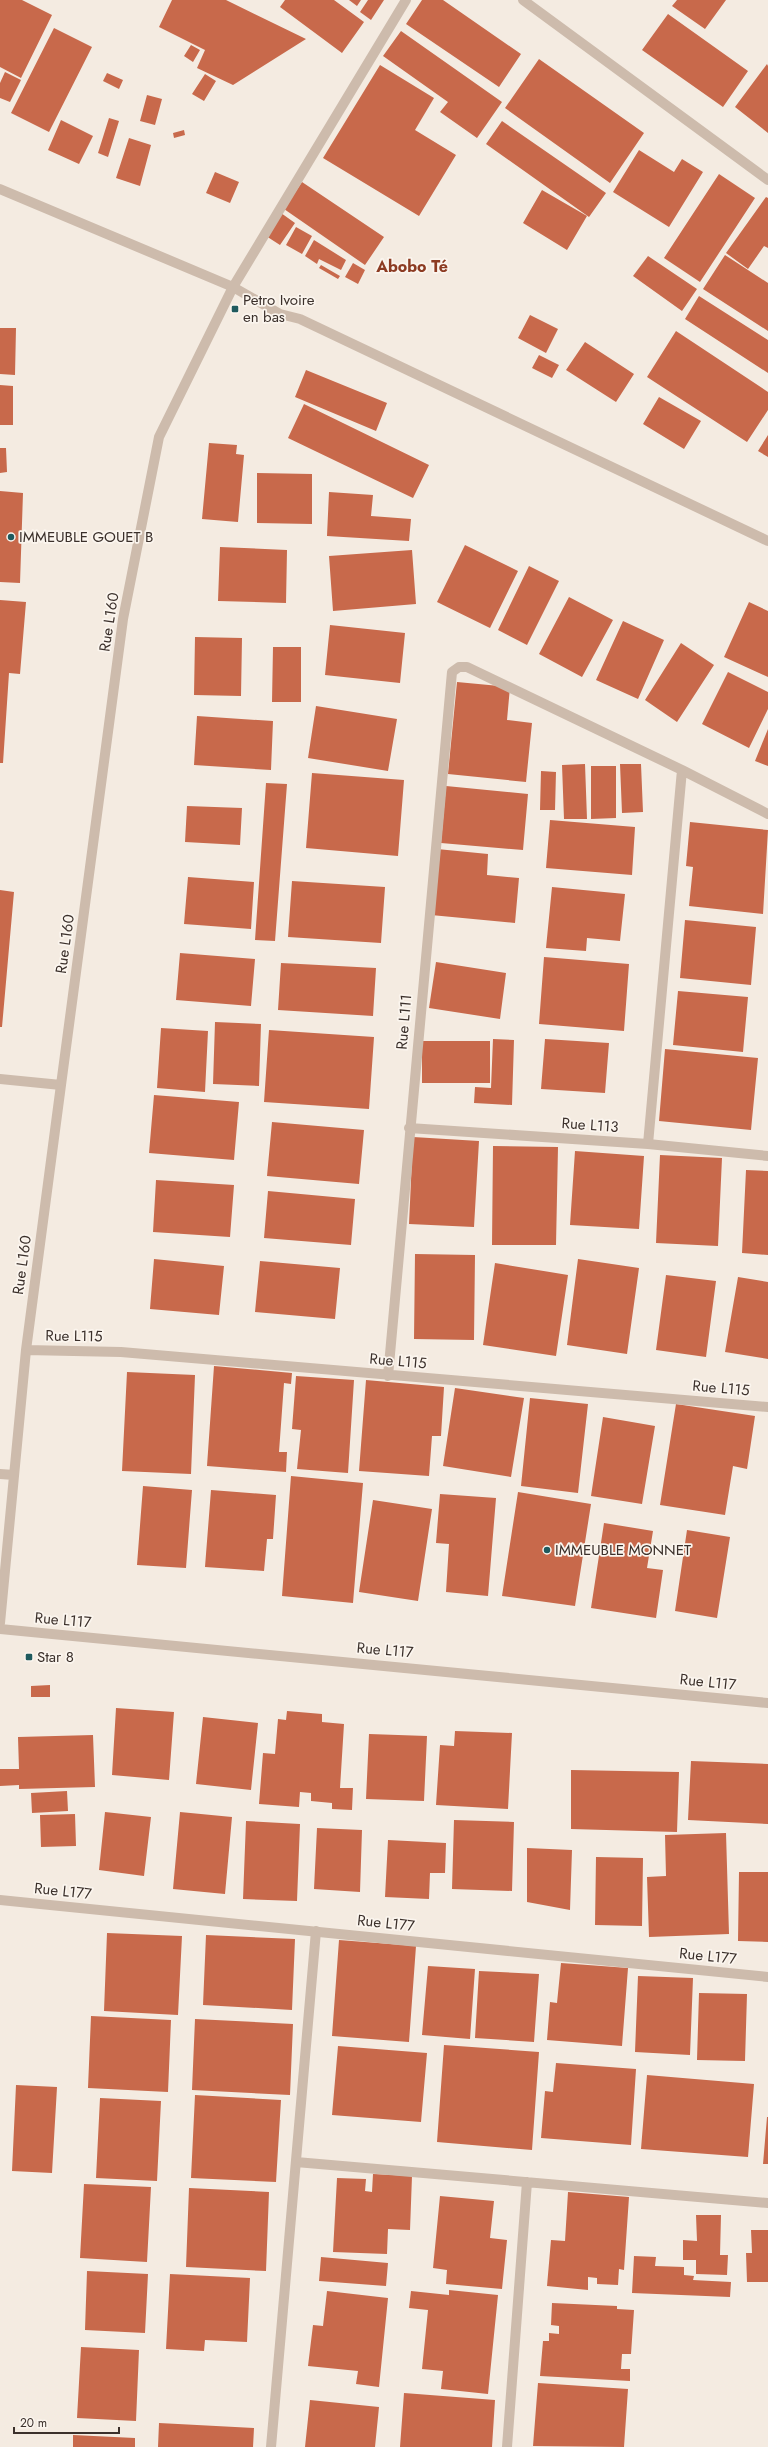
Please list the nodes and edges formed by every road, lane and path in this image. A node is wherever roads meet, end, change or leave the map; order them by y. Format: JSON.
{"nodes":[{"id":1,"x":406,"y":0,"type":"edge"},
{"id":2,"x":523,"y":0,"type":"edge"},
{"id":3,"x":768,"y":180,"type":"edge"},
{"id":4,"x":0,"y":189,"type":"edge"},
{"id":5,"x":233,"y":287,"type":"junction"},
{"id":6,"x":768,"y":540,"type":"edge"},
{"id":7,"x":682,"y":770,"type":"junction"},
{"id":8,"x":768,"y":814,"type":"edge"},
{"id":9,"x":0,"y":1079,"type":"edge"},
{"id":10,"x":61,"y":1084,"type":"junction"},
{"id":11,"x":409,"y":1128,"type":"junction"},
{"id":12,"x":648,"y":1144,"type":"junction"},
{"id":13,"x":768,"y":1156,"type":"edge"},
{"id":14,"x":26,"y":1350,"type":"junction"},
{"id":15,"x":388,"y":1376,"type":"junction"},
{"id":16,"x":768,"y":1407,"type":"edge"},
{"id":17,"x":0,"y":1474,"type":"edge"},
{"id":18,"x":14,"y":1475,"type":"junction"},
{"id":19,"x":0,"y":1623,"type":"edge"},
{"id":20,"x":0,"y":1629,"type":"edge"},
{"id":21,"x":768,"y":1703,"type":"edge"},
{"id":22,"x":0,"y":1900,"type":"edge"},
{"id":23,"x":316,"y":1931,"type":"junction"},
{"id":24,"x":768,"y":1978,"type":"edge"},
{"id":25,"x":296,"y":2162,"type":"junction"},
{"id":26,"x":527,"y":2182,"type":"junction"},
{"id":27,"x":768,"y":2203,"type":"edge"},
{"id":28,"x":271,"y":2447,"type":"edge"},
{"id":29,"x":507,"y":2447,"type":"edge"}],
"edges":[{"from":1,"to":5,"type":"street","name":"Rue L160"},
{"from":2,"to":3,"type":"street"},
{"from":4,"to":5,"type":"street"},
{"from":5,"to":6,"type":"street"},
{"from":5,"to":10,"type":"street","name":"Rue L160"},
{"from":7,"to":8,"type":"street"},
{"from":7,"to":11,"type":"street","name":"Rue L111"},
{"from":7,"to":12,"type":"street"},
{"from":9,"to":10,"type":"street"},
{"from":10,"to":14,"type":"street","name":"Rue L160"},
{"from":11,"to":12,"type":"street","name":"Rue L113"},
{"from":11,"to":15,"type":"street","name":"Rue L111"},
{"from":12,"to":13,"type":"street","name":"Rue L113"},
{"from":14,"to":15,"type":"street","name":"Rue L115"},
{"from":14,"to":18,"type":"street","name":"Rue L160"},
{"from":15,"to":16,"type":"street","name":"Rue L115"},
{"from":17,"to":18,"type":"street"},
{"from":18,"to":19,"type":"street","name":"Rue L160"},
{"from":20,"to":21,"type":"street","name":"Rue L117"},
{"from":22,"to":23,"type":"street","name":"Rue L177"},
{"from":23,"to":24,"type":"street","name":"Rue L177"},
{"from":23,"to":25,"type":"street"},
{"from":25,"to":26,"type":"street"},
{"from":25,"to":28,"type":"street"},
{"from":26,"to":27,"type":"street"},
{"from":26,"to":29,"type":"street"}]}
